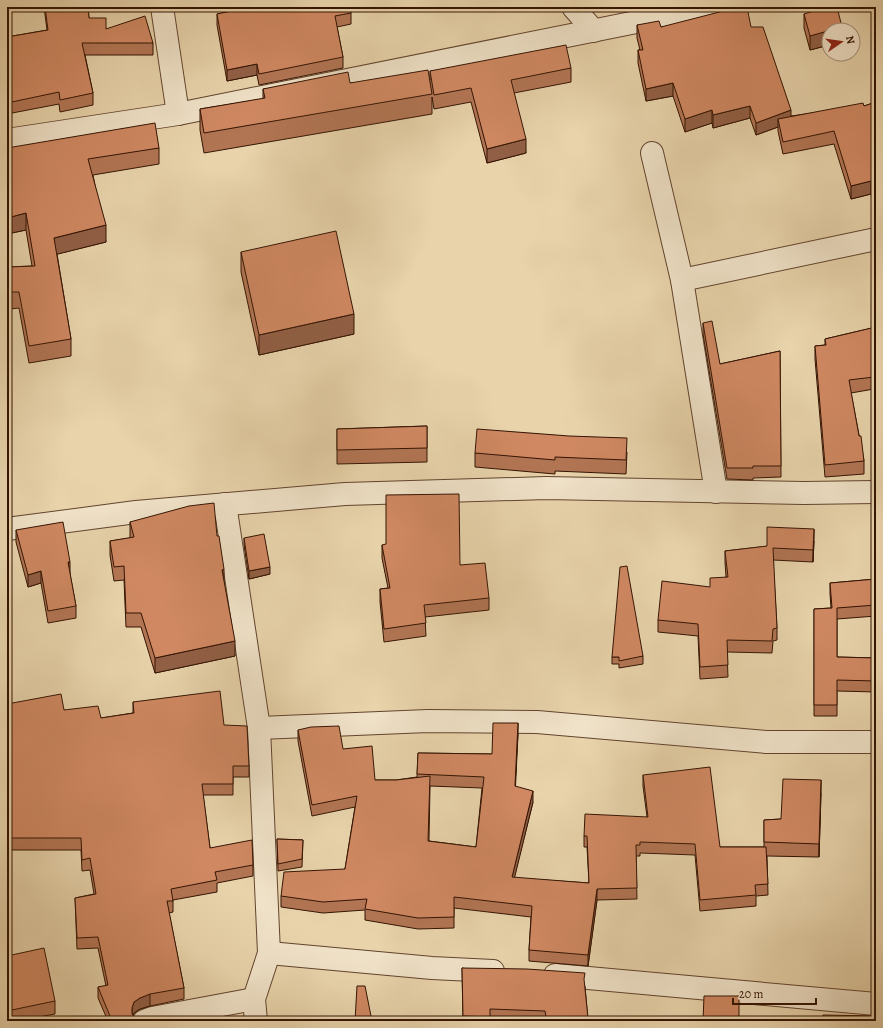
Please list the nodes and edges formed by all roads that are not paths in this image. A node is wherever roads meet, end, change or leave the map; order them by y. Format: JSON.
{"nodes":[{"id":1,"x":162,"y":7,"type":"edge"},
{"id":2,"x":573,"y":7,"type":"edge"},
{"id":3,"x":711,"y":7,"type":"edge"},
{"id":4,"x":594,"y":30,"type":"junction"},
{"id":5,"x":178,"y":114,"type":"junction"},
{"id":6,"x":7,"y":140,"type":"edge"},
{"id":7,"x":652,"y":153,"type":"dead end"},
{"id":8,"x":876,"y":239,"type":"edge"},
{"id":9,"x":682,"y":280,"type":"junction"},
{"id":10,"x":716,"y":492,"type":"junction"},
{"id":11,"x":876,"y":492,"type":"edge"},
{"id":12,"x":226,"y":504,"type":"junction"},
{"id":13,"x":7,"y":529,"type":"edge"},
{"id":14,"x":259,"y":728,"type":"junction"},
{"id":15,"x":876,"y":742,"type":"edge"},
{"id":16,"x":269,"y":954,"type":"junction"},
{"id":17,"x":509,"y":972,"type":"edge"},
{"id":18,"x":532,"y":974,"type":"edge"},
{"id":19,"x":254,"y":999,"type":"junction"},
{"id":20,"x":876,"y":1004,"type":"edge"},
{"id":21,"x":144,"y":1021,"type":"edge"},
{"id":22,"x":256,"y":1021,"type":"edge"}],
"edges":[{"from":1,"to":5,"type":"street"},
{"from":2,"to":4,"type":"street"},
{"from":3,"to":4,"type":"street"},
{"from":4,"to":5,"type":"street"},
{"from":5,"to":6,"type":"street"},
{"from":7,"to":9,"type":"street"},
{"from":8,"to":9,"type":"street"},
{"from":9,"to":10,"type":"street"},
{"from":10,"to":11,"type":"street"},
{"from":10,"to":12,"type":"street"},
{"from":12,"to":13,"type":"street"},
{"from":12,"to":14,"type":"street"},
{"from":14,"to":15,"type":"street"},
{"from":14,"to":16,"type":"street"},
{"from":16,"to":17,"type":"street"},
{"from":16,"to":19,"type":"street"},
{"from":18,"to":20,"type":"street"},
{"from":19,"to":21,"type":"street"},
{"from":19,"to":22,"type":"street"}]}
